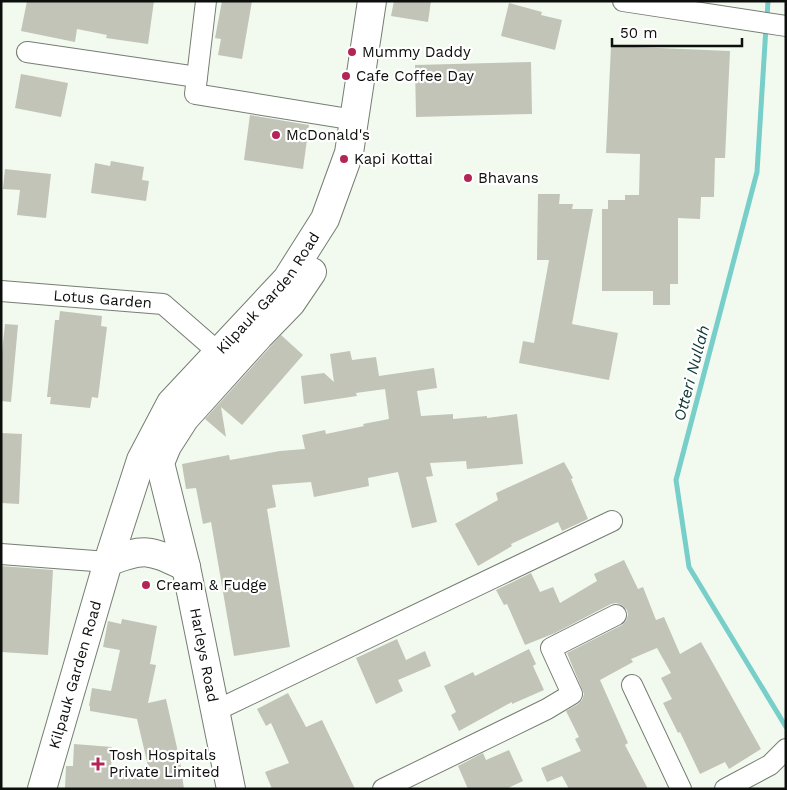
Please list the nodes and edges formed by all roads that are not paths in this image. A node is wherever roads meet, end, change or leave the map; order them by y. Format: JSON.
{"nodes":[{"id":1,"x":206,"y":1,"type":"edge"},
{"id":2,"x":372,"y":1,"type":"edge"},
{"id":3,"x":389,"y":1,"type":"edge"},
{"id":4,"x":623,"y":1,"type":"edge"},
{"id":5,"x":782,"y":26,"type":"edge"},
{"id":6,"x":27,"y":52,"type":"dead end"},
{"id":7,"x":197,"y":77,"type":"junction"},
{"id":8,"x":354,"y":120,"type":"junction"},
{"id":9,"x":1,"y":291,"type":"edge"},
{"id":10,"x":218,"y":352,"type":"junction"},
{"id":11,"x":612,"y":521,"type":"dead end"},
{"id":12,"x":1,"y":554,"type":"edge"},
{"id":13,"x":108,"y":562,"type":"junction"},
{"id":14,"x":186,"y":567,"type":"junction"},
{"id":15,"x":616,"y":615,"type":"dead end"},
{"id":16,"x":632,"y":685,"type":"dead end"},
{"id":17,"x":215,"y":711,"type":"junction"},
{"id":18,"x":786,"y":749,"type":"edge"},
{"id":19,"x":42,"y":789,"type":"edge"},
{"id":20,"x":231,"y":789,"type":"edge"},
{"id":21,"x":383,"y":789,"type":"edge"},
{"id":22,"x":681,"y":789,"type":"edge"},
{"id":23,"x":725,"y":789,"type":"edge"}],
"edges":[{"from":1,"to":7,"type":"street"},
{"from":2,"to":8,"type":"main road","name":"Kilpauk Garden Road"},
{"from":3,"to":14,"type":"main road","name":"Harleys Road"},
{"from":4,"to":5,"type":"street"},
{"from":6,"to":7,"type":"street"},
{"from":7,"to":8,"type":"street"},
{"from":8,"to":10,"type":"main road","name":"Kilpauk Garden Road"},
{"from":9,"to":10,"type":"street","name":"Lotus Garden"},
{"from":10,"to":13,"type":"main road","name":"Kilpauk Garden Road"},
{"from":11,"to":17,"type":"street"},
{"from":12,"to":13,"type":"street"},
{"from":13,"to":14,"type":"main road"},
{"from":13,"to":19,"type":"main road","name":"Kilpauk Garden Road"},
{"from":14,"to":17,"type":"main road","name":"Harleys Road"},
{"from":15,"to":21,"type":"street"},
{"from":16,"to":22,"type":"street"},
{"from":17,"to":20,"type":"main road","name":"Harleys Road"},
{"from":18,"to":23,"type":"street"}]}
